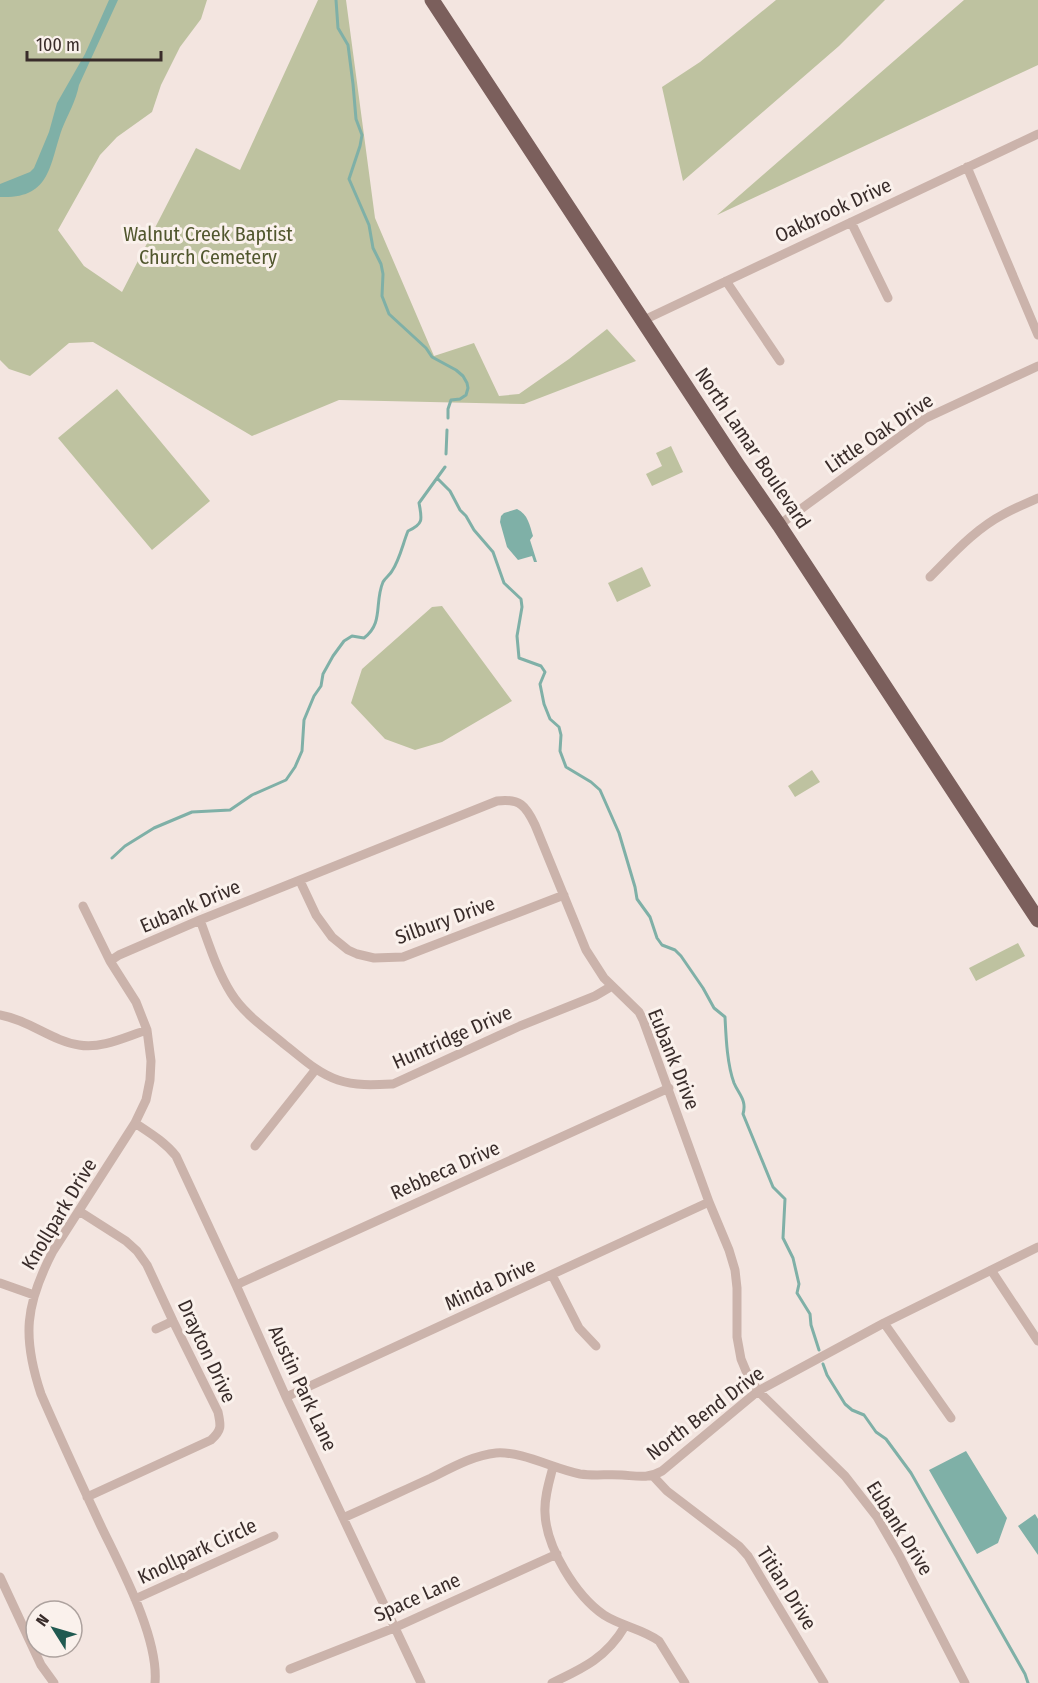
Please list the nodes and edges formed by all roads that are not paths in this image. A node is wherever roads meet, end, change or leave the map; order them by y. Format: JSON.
{"nodes":[{"id":1,"x":432,"y":0,"type":"edge"},
{"id":2,"x":1038,"y":134,"type":"edge"},
{"id":3,"x":967,"y":167,"type":"junction"},
{"id":4,"x":851,"y":222,"type":"junction"},
{"id":5,"x":726,"y":281,"type":"junction"},
{"id":6,"x":888,"y":298,"type":"dead end"},
{"id":7,"x":644,"y":320,"type":"junction"},
{"id":8,"x":1038,"y":335,"type":"edge"},
{"id":9,"x":780,"y":361,"type":"dead end"},
{"id":10,"x":1038,"y":366,"type":"edge"},
{"id":11,"x":1038,"y":498,"type":"edge"},
{"id":12,"x":779,"y":525,"type":"junction"},
{"id":13,"x":930,"y":578,"type":"dead end"},
{"id":14,"x":300,"y":881,"type":"junction"},
{"id":15,"x":564,"y":895,"type":"junction"},
{"id":16,"x":83,"y":906,"type":"dead end"},
{"id":17,"x":200,"y":920,"type":"junction"},
{"id":18,"x":1038,"y":920,"type":"edge"},
{"id":19,"x":110,"y":961,"type":"junction"},
{"id":20,"x":612,"y":986,"type":"junction"},
{"id":21,"x":0,"y":1015,"type":"edge"},
{"id":22,"x":147,"y":1030,"type":"junction"},
{"id":23,"x":316,"y":1069,"type":"junction"},
{"id":24,"x":669,"y":1088,"type":"junction"},
{"id":25,"x":135,"y":1123,"type":"junction"},
{"id":26,"x":255,"y":1146,"type":"dead end"},
{"id":27,"x":709,"y":1202,"type":"junction"},
{"id":28,"x":78,"y":1211,"type":"junction"},
{"id":29,"x":1038,"y":1247,"type":"edge"},
{"id":30,"x":991,"y":1270,"type":"junction"},
{"id":31,"x":552,"y":1275,"type":"junction"},
{"id":32,"x":0,"y":1283,"type":"edge"},
{"id":33,"x":236,"y":1285,"type":"junction"},
{"id":34,"x":34,"y":1295,"type":"junction"},
{"id":35,"x":173,"y":1321,"type":"junction"},
{"id":36,"x":884,"y":1323,"type":"junction"},
{"id":37,"x":156,"y":1329,"type":"dead end"},
{"id":38,"x":1038,"y":1341,"type":"edge"},
{"id":39,"x":596,"y":1346,"type":"dead end"},
{"id":40,"x":758,"y":1391,"type":"junction"},
{"id":41,"x":286,"y":1397,"type":"junction"},
{"id":42,"x":951,"y":1418,"type":"dead end"},
{"id":43,"x":553,"y":1467,"type":"junction"},
{"id":44,"x":653,"y":1476,"type":"junction"},
{"id":45,"x":87,"y":1497,"type":"junction"},
{"id":46,"x":343,"y":1518,"type":"junction"},
{"id":47,"x":274,"y":1536,"type":"dead end"},
{"id":48,"x":557,"y":1554,"type":"junction"},
{"id":49,"x":0,"y":1577,"type":"edge"},
{"id":50,"x":135,"y":1599,"type":"junction"},
{"id":51,"x":625,"y":1626,"type":"junction"},
{"id":52,"x":394,"y":1628,"type":"junction"},
{"id":53,"x":290,"y":1669,"type":"dead end"},
{"id":54,"x":54,"y":1683,"type":"edge"},
{"id":55,"x":155,"y":1683,"type":"edge"},
{"id":56,"x":420,"y":1683,"type":"edge"},
{"id":57,"x":552,"y":1683,"type":"edge"},
{"id":58,"x":685,"y":1683,"type":"edge"},
{"id":59,"x":824,"y":1683,"type":"edge"},
{"id":60,"x":965,"y":1683,"type":"edge"}],
"edges":[{"from":1,"to":7,"type":"main road","name":"North Lamar Boulevard"},
{"from":2,"to":3,"type":"street","name":"Oakbrook Drive"},
{"from":3,"to":4,"type":"street","name":"Oakbrook Drive"},
{"from":3,"to":8,"type":"street"},
{"from":4,"to":5,"type":"street","name":"Oakbrook Drive"},
{"from":4,"to":6,"type":"street"},
{"from":5,"to":7,"type":"street","name":"Oakbrook Drive"},
{"from":5,"to":9,"type":"street"},
{"from":7,"to":12,"type":"main road","name":"North Lamar Boulevard"},
{"from":10,"to":12,"type":"street","name":"Little Oak Drive"},
{"from":11,"to":13,"type":"street"},
{"from":12,"to":18,"type":"main road","name":"North Lamar Boulevard"},
{"from":14,"to":15,"type":"street","name":"Silbury Drive"},
{"from":14,"to":15,"type":"street","name":"Eubank Drive"},
{"from":14,"to":17,"type":"street","name":"Eubank Drive"},
{"from":15,"to":20,"type":"street","name":"Eubank Drive"},
{"from":16,"to":19,"type":"street","name":"Knollpark Drive"},
{"from":17,"to":19,"type":"street","name":"Eubank Drive"},
{"from":17,"to":23,"type":"street","name":"Huntridge Drive"},
{"from":19,"to":22,"type":"street","name":"Knollpark Drive"},
{"from":20,"to":23,"type":"street","name":"Huntridge Drive"},
{"from":20,"to":24,"type":"street","name":"Eubank Drive"},
{"from":21,"to":22,"type":"street"},
{"from":22,"to":25,"type":"street","name":"Knollpark Drive"},
{"from":23,"to":26,"type":"street"},
{"from":24,"to":27,"type":"street","name":"Eubank Drive"},
{"from":24,"to":33,"type":"street","name":"Rebbeca Drive"},
{"from":25,"to":28,"type":"street","name":"Knollpark Drive"},
{"from":25,"to":33,"type":"street","name":"Austin Park Lane"},
{"from":27,"to":31,"type":"street","name":"Minda Drive"},
{"from":27,"to":40,"type":"street","name":"Eubank Drive"},
{"from":28,"to":34,"type":"street","name":"Knollpark Drive"},
{"from":28,"to":35,"type":"street","name":"Drayton Drive"},
{"from":29,"to":30,"type":"street","name":"North Bend Drive"},
{"from":30,"to":36,"type":"street","name":"North Bend Drive"},
{"from":30,"to":38,"type":"street"},
{"from":31,"to":39,"type":"street"},
{"from":31,"to":41,"type":"street","name":"Minda Drive"},
{"from":32,"to":34,"type":"street"},
{"from":33,"to":41,"type":"street","name":"Austin Park Lane"},
{"from":34,"to":45,"type":"street","name":"Knollpark Drive"},
{"from":35,"to":37,"type":"street"},
{"from":35,"to":45,"type":"street","name":"Drayton Drive"},
{"from":36,"to":40,"type":"street","name":"North Bend Drive"},
{"from":36,"to":42,"type":"street"},
{"from":40,"to":44,"type":"street","name":"North Bend Drive"},
{"from":40,"to":60,"type":"street","name":"Eubank Drive"},
{"from":41,"to":46,"type":"street","name":"Austin Park Lane"},
{"from":43,"to":44,"type":"street","name":"North Bend Drive"},
{"from":43,"to":46,"type":"street","name":"North Bend Drive"},
{"from":43,"to":48,"type":"street"},
{"from":44,"to":59,"type":"street","name":"Titian Drive"},
{"from":45,"to":50,"type":"street","name":"Knollpark Drive"},
{"from":46,"to":52,"type":"street","name":"Austin Park Lane"},
{"from":47,"to":50,"type":"street","name":"Knollpark Circle"},
{"from":48,"to":51,"type":"street"},
{"from":48,"to":52,"type":"street","name":"Space Lane"},
{"from":49,"to":54,"type":"street"},
{"from":50,"to":55,"type":"street","name":"Knollpark Drive"},
{"from":51,"to":57,"type":"street"},
{"from":51,"to":58,"type":"street"},
{"from":52,"to":53,"type":"street","name":"Space Lane"},
{"from":52,"to":56,"type":"street","name":"Austin Park Lane"}]}
